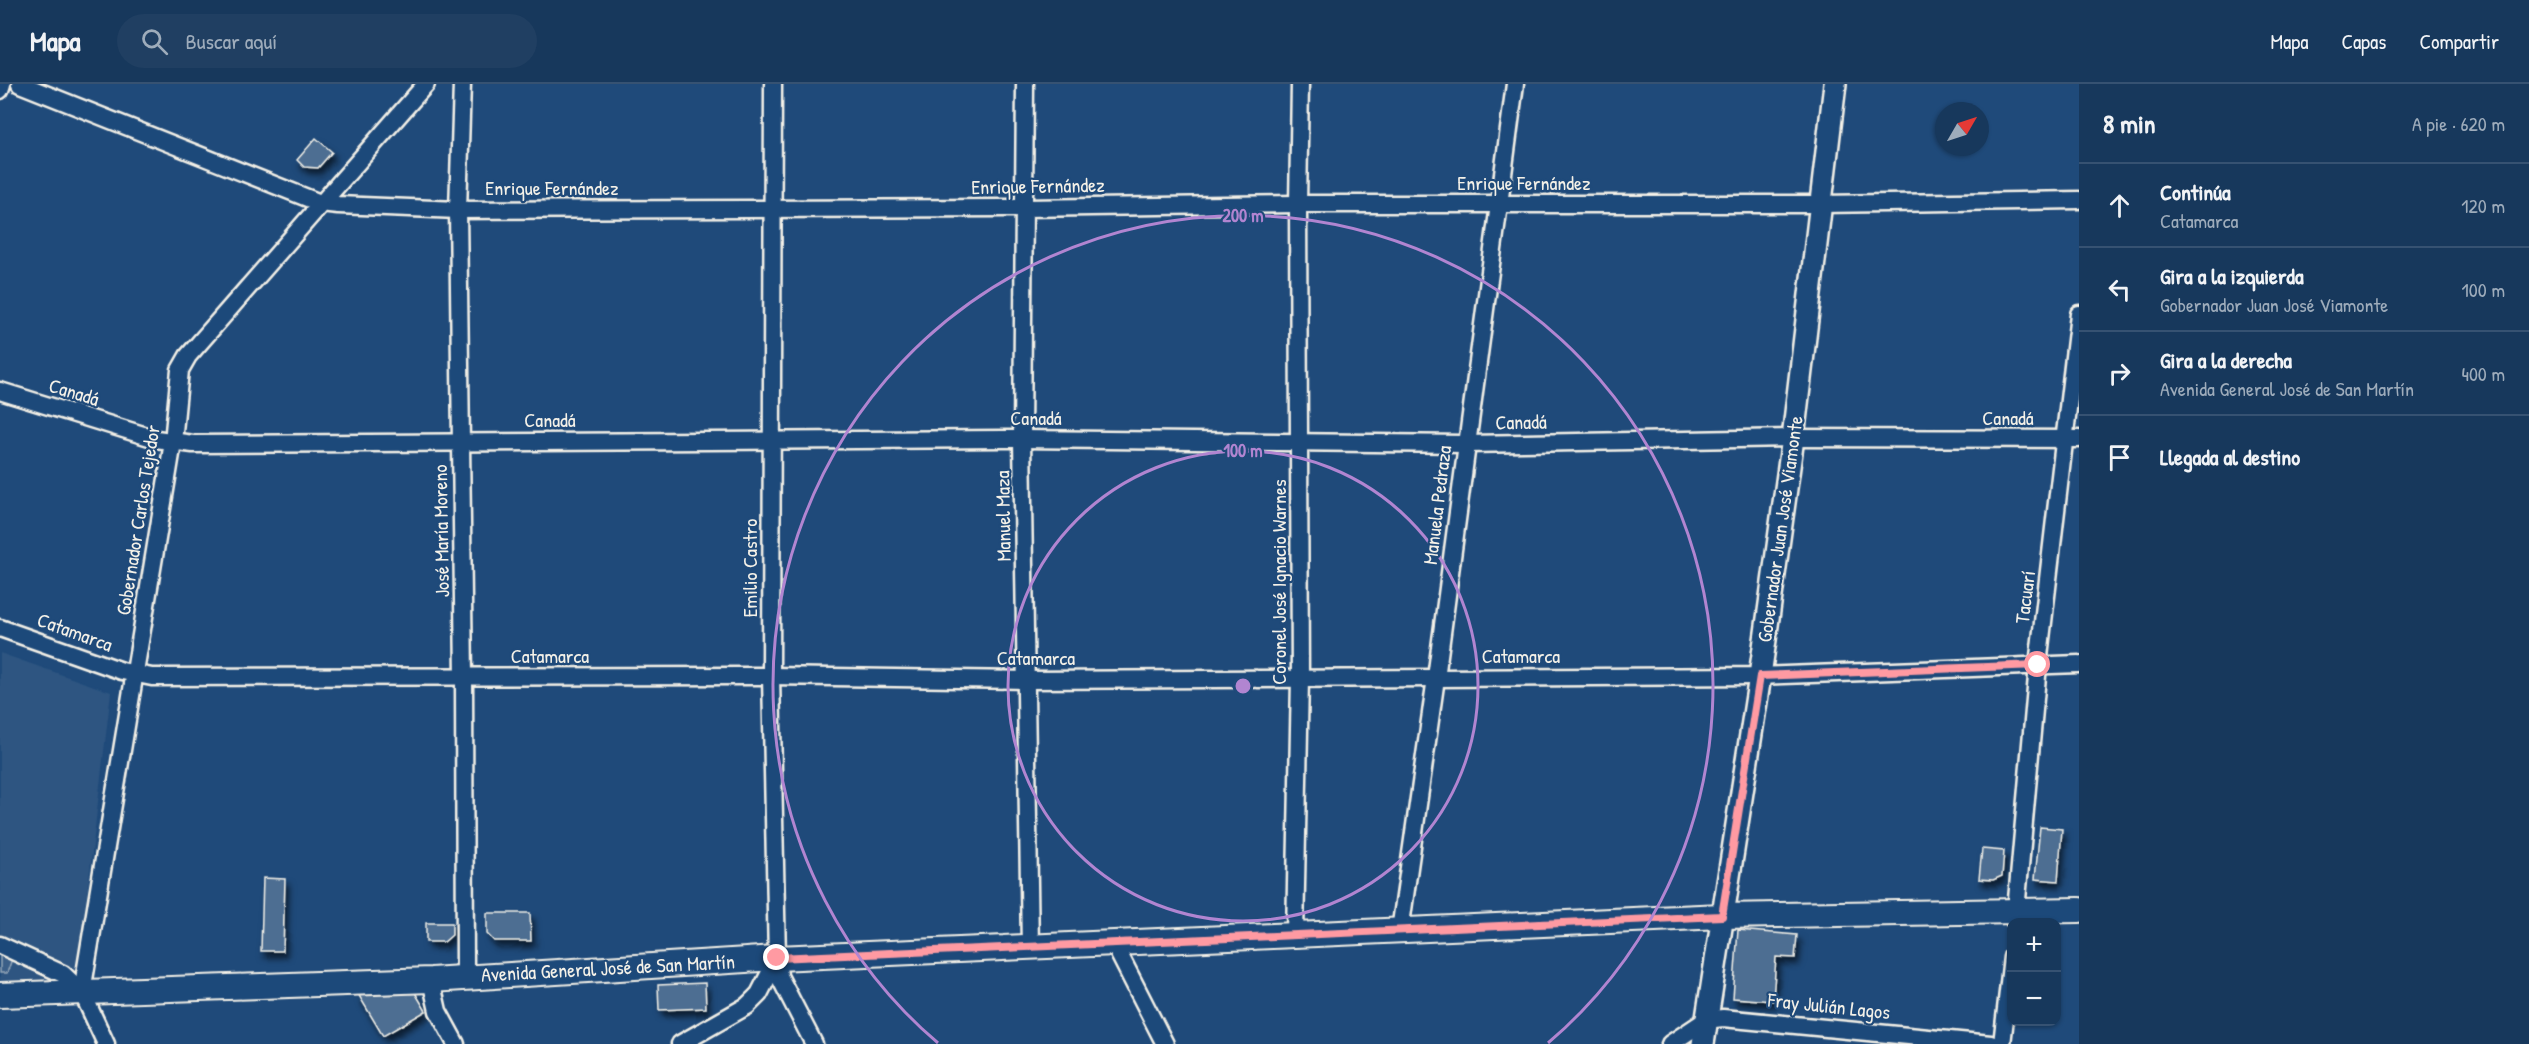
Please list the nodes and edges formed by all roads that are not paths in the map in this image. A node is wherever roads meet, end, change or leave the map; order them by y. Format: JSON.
{"nodes":[{"id":1,"x":2,"y":84,"type":"edge"},
{"id":2,"x":20,"y":84,"type":"edge"},
{"id":3,"x":426,"y":84,"type":"edge"},
{"id":4,"x":462,"y":84,"type":"edge"},
{"id":5,"x":773,"y":84,"type":"edge"},
{"id":6,"x":1025,"y":84,"type":"edge"},
{"id":7,"x":1300,"y":84,"type":"edge"},
{"id":8,"x":1515,"y":84,"type":"edge"},
{"id":9,"x":1835,"y":84,"type":"edge"},
{"id":10,"x":0,"y":90,"type":"edge"},
{"id":11,"x":2079,"y":200,"type":"edge"},
{"id":12,"x":320,"y":202,"type":"junction"},
{"id":13,"x":1298,"y":204,"type":"junction"},
{"id":14,"x":1821,"y":204,"type":"junction"},
{"id":15,"x":1499,"y":205,"type":"junction"},
{"id":16,"x":774,"y":208,"type":"junction"},
{"id":17,"x":1025,"y":208,"type":"junction"},
{"id":18,"x":459,"y":210,"type":"junction"},
{"id":19,"x":2079,"y":314,"type":"edge"},
{"id":20,"x":0,"y":391,"type":"edge"},
{"id":21,"x":1793,"y":438,"type":"junction"},
{"id":22,"x":1022,"y":439,"type":"junction"},
{"id":23,"x":2072,"y":439,"type":"edge"},
{"id":24,"x":460,"y":441,"type":"junction"},
{"id":25,"x":771,"y":441,"type":"junction"},
{"id":26,"x":173,"y":442,"type":"junction"},
{"id":27,"x":1301,"y":443,"type":"junction"},
{"id":28,"x":1466,"y":444,"type":"junction"},
{"id":29,"x":0,"y":628,"type":"edge"},
{"id":30,"x":2079,"y":664,"type":"edge"},
{"id":31,"x":2038,"y":665,"type":"junction"},
{"id":32,"x":135,"y":675,"type":"junction"},
{"id":33,"x":771,"y":676,"type":"junction"},
{"id":34,"x":1760,"y":676,"type":"junction"},
{"id":35,"x":464,"y":677,"type":"junction"},
{"id":36,"x":1300,"y":678,"type":"junction"},
{"id":37,"x":1436,"y":678,"type":"junction"},
{"id":38,"x":1026,"y":680,"type":"junction"},
{"id":39,"x":2079,"y":910,"type":"edge"},
{"id":40,"x":1722,"y":916,"type":"junction"},
{"id":41,"x":2016,"y":917,"type":"edge"},
{"id":42,"x":1400,"y":931,"type":"junction"},
{"id":43,"x":1295,"y":936,"type":"junction"},
{"id":44,"x":1114,"y":944,"type":"junction"},
{"id":45,"x":0,"y":945,"type":"edge"},
{"id":46,"x":1030,"y":948,"type":"junction"},
{"id":47,"x":777,"y":958,"type":"junction"},
{"id":48,"x":2010,"y":972,"type":"edge"},
{"id":49,"x":465,"y":977,"type":"junction"},
{"id":50,"x":431,"y":980,"type":"junction"},
{"id":51,"x":82,"y":992,"type":"junction"},
{"id":52,"x":0,"y":995,"type":"edge"},
{"id":53,"x":1706,"y":1020,"type":"junction"},
{"id":54,"x":106,"y":1044,"type":"edge"},
{"id":55,"x":456,"y":1044,"type":"edge"},
{"id":56,"x":680,"y":1044,"type":"edge"},
{"id":57,"x":814,"y":1044,"type":"edge"},
{"id":58,"x":1165,"y":1044,"type":"edge"},
{"id":59,"x":1670,"y":1044,"type":"edge"},
{"id":60,"x":1703,"y":1044,"type":"edge"},
{"id":61,"x":1991,"y":1044,"type":"edge"},
{"id":62,"x":2002,"y":1044,"type":"edge"}],
"edges":[{"from":1,"to":10,"type":"street"},
{"from":2,"to":12,"type":"street","name":"Enrique Fernández"},
{"from":3,"to":12,"type":"street","name":"Gobernador Carlos Tejedor"},
{"from":4,"to":18,"type":"street","name":"José María Moreno"},
{"from":5,"to":16,"type":"street","name":"Emilio Castro"},
{"from":6,"to":17,"type":"street","name":"Manuel Maza"},
{"from":7,"to":13,"type":"street","name":"Coronel José Ignacio Warnes"},
{"from":8,"to":15,"type":"street","name":"Manuela Pedraza"},
{"from":9,"to":14,"type":"street","name":"Gobernador Juan José Viamonte"},
{"from":11,"to":14,"type":"street","name":"Enrique Fernández"},
{"from":12,"to":18,"type":"street","name":"Enrique Fernández"},
{"from":12,"to":26,"type":"street","name":"Gobernador Carlos Tejedor"},
{"from":13,"to":15,"type":"street","name":"Enrique Fernández"},
{"from":13,"to":17,"type":"street","name":"Enrique Fernández"},
{"from":13,"to":27,"type":"street","name":"Coronel José Ignacio Warnes"},
{"from":14,"to":15,"type":"street","name":"Enrique Fernández"},
{"from":14,"to":21,"type":"street","name":"Gobernador Juan José Viamonte"},
{"from":15,"to":28,"type":"street","name":"Manuela Pedraza"},
{"from":16,"to":17,"type":"street","name":"Enrique Fernández"},
{"from":16,"to":18,"type":"street","name":"Enrique Fernández"},
{"from":16,"to":25,"type":"street","name":"Emilio Castro"},
{"from":17,"to":22,"type":"street","name":"Manuel Maza"},
{"from":18,"to":24,"type":"street","name":"José María Moreno"},
{"from":19,"to":23,"type":"street","name":"Tacuarí"},
{"from":20,"to":26,"type":"street","name":"Canadá"},
{"from":21,"to":23,"type":"street","name":"Canadá"},
{"from":21,"to":28,"type":"street","name":"Canadá"},
{"from":21,"to":34,"type":"street","name":"Gobernador Juan José Viamonte"},
{"from":22,"to":25,"type":"street","name":"Canadá"},
{"from":22,"to":27,"type":"street","name":"Canadá"},
{"from":22,"to":38,"type":"street","name":"Manuel Maza"},
{"from":23,"to":31,"type":"street","name":"Tacuarí"},
{"from":24,"to":25,"type":"street","name":"Canadá"},
{"from":24,"to":26,"type":"street","name":"Canadá"},
{"from":24,"to":35,"type":"street","name":"José María Moreno"},
{"from":25,"to":33,"type":"street","name":"Emilio Castro"},
{"from":26,"to":32,"type":"street","name":"Gobernador Carlos Tejedor"},
{"from":27,"to":28,"type":"street","name":"Canadá"},
{"from":27,"to":36,"type":"street","name":"Coronel José Ignacio Warnes"},
{"from":28,"to":37,"type":"street","name":"Manuela Pedraza"},
{"from":29,"to":32,"type":"street","name":"Catamarca"},
{"from":30,"to":31,"type":"street","name":"Catamarca"},
{"from":31,"to":34,"type":"street","name":"Catamarca"},
{"from":31,"to":41,"type":"street","name":"Tacuarí"},
{"from":32,"to":35,"type":"street","name":"Catamarca"},
{"from":32,"to":51,"type":"street","name":"Gobernador Carlos Tejedor"},
{"from":33,"to":35,"type":"street","name":"Catamarca"},
{"from":33,"to":38,"type":"street","name":"Catamarca"},
{"from":33,"to":47,"type":"street","name":"Emilio Castro"},
{"from":34,"to":37,"type":"street","name":"Catamarca"},
{"from":34,"to":40,"type":"street","name":"Gobernador Juan José Viamonte"},
{"from":35,"to":49,"type":"street","name":"José María Moreno"},
{"from":36,"to":37,"type":"street","name":"Catamarca"},
{"from":36,"to":38,"type":"street","name":"Catamarca"},
{"from":36,"to":43,"type":"street","name":"Coronel José Ignacio Warnes"},
{"from":37,"to":42,"type":"street","name":"Manuela Pedraza"},
{"from":38,"to":46,"type":"street","name":"Manuel Maza"},
{"from":39,"to":41,"type":"main road","name":"Avenida General José de San Martín"},
{"from":40,"to":41,"type":"main road","name":"Avenida General José de San Martín"},
{"from":40,"to":42,"type":"main road","name":"Avenida General José de San Martín"},
{"from":40,"to":53,"type":"street","name":"Gobernador Juan José Viamonte"},
{"from":42,"to":43,"type":"main road","name":"Avenida General José de San Martín"},
{"from":43,"to":44,"type":"main road","name":"Avenida General José de San Martín"},
{"from":44,"to":46,"type":"main road","name":"Avenida General José de San Martín"},
{"from":44,"to":58,"type":"street"},
{"from":45,"to":51,"type":"street"},
{"from":46,"to":47,"type":"main road","name":"Avenida General José de San Martín"},
{"from":47,"to":49,"type":"main road","name":"Avenida General José de San Martín"},
{"from":47,"to":56,"type":"street"},
{"from":47,"to":57,"type":"street","name":"Emilio Castro"},
{"from":48,"to":62,"type":"street"},
{"from":49,"to":50,"type":"main road","name":"Avenida General José de San Martín"},
{"from":50,"to":51,"type":"main road","name":"Avenida General José de San Martín"},
{"from":50,"to":55,"type":"street"},
{"from":51,"to":52,"type":"main road","name":"Avenida General José de San Martín"},
{"from":51,"to":54,"type":"street"},
{"from":53,"to":59,"type":"street","name":"Fray Julián Lagos"},
{"from":53,"to":60,"type":"street","name":"Gobernador Juan José Viamonte"},
{"from":53,"to":61,"type":"street","name":"Fray Julián Lagos"}]}
